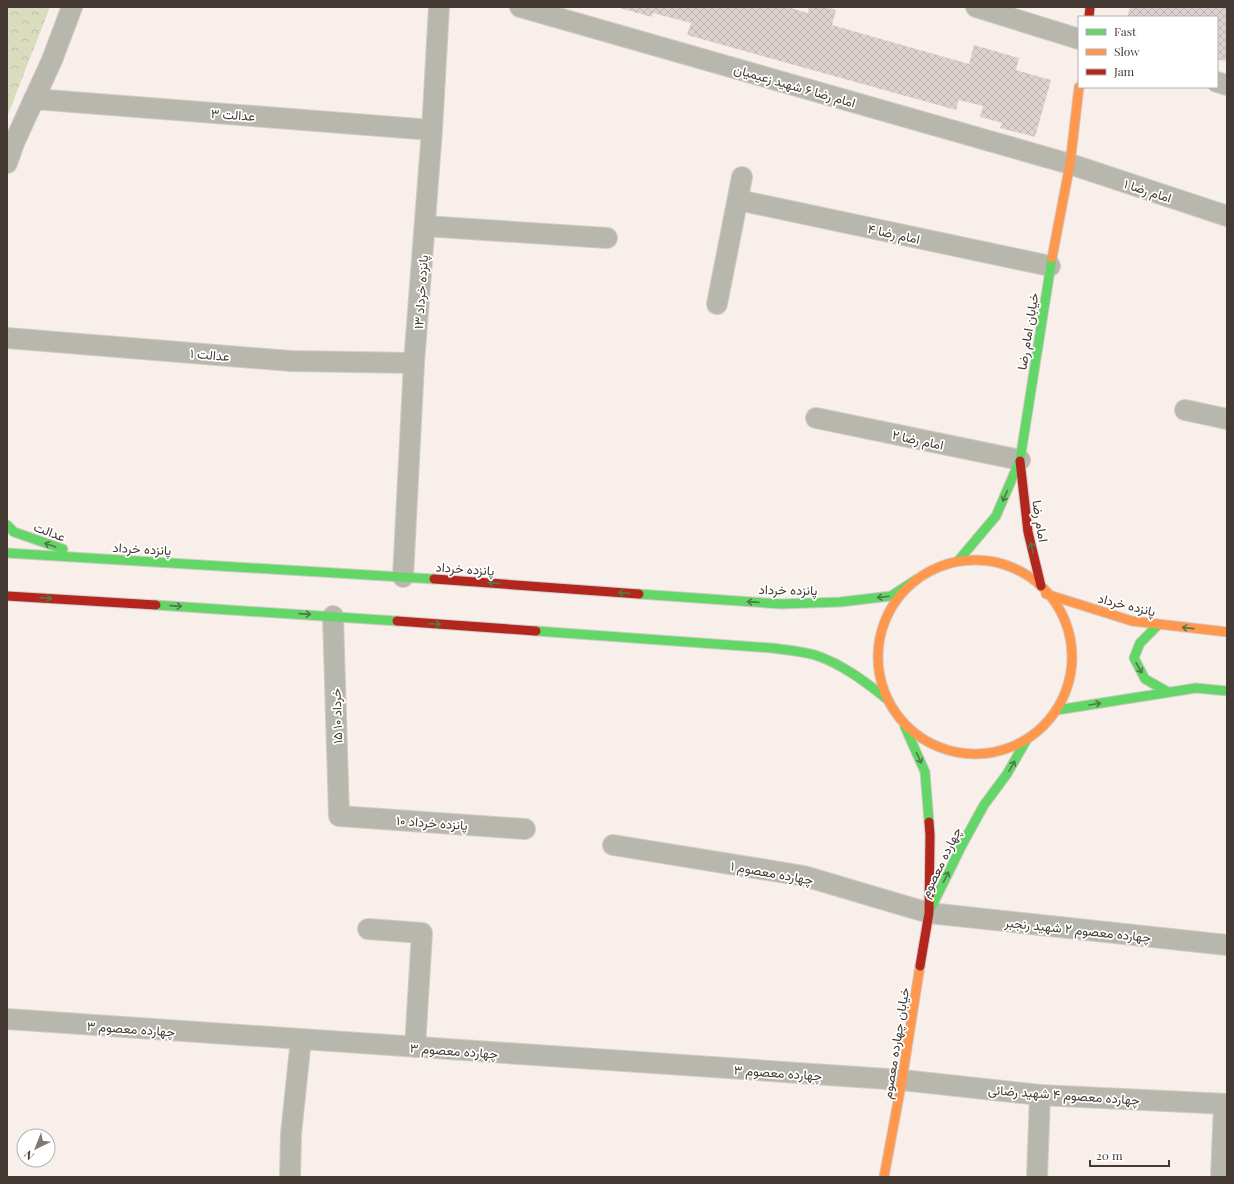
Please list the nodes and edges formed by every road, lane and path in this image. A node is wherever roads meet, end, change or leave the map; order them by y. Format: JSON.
{"nodes":[{"id":1,"x":72,"y":7,"type":"edge"},
{"id":2,"x":439,"y":7,"type":"edge"},
{"id":3,"x":520,"y":7,"type":"edge"},
{"id":4,"x":976,"y":7,"type":"edge"},
{"id":5,"x":1078,"y":39,"type":"edge"},
{"id":6,"x":1080,"y":88,"type":"edge"},
{"id":7,"x":34,"y":99,"type":"junction"},
{"id":8,"x":432,"y":130,"type":"junction"},
{"id":9,"x":7,"y":162,"type":"edge"},
{"id":10,"x":1070,"y":164,"type":"junction"},
{"id":11,"x":742,"y":177,"type":"dead end"},
{"id":12,"x":738,"y":200,"type":"junction"},
{"id":13,"x":1227,"y":216,"type":"edge"},
{"id":14,"x":425,"y":226,"type":"junction"},
{"id":15,"x":607,"y":238,"type":"dead end"},
{"id":16,"x":1050,"y":266,"type":"junction"},
{"id":17,"x":716,"y":304,"type":"dead end"},
{"id":18,"x":7,"y":338,"type":"edge"},
{"id":19,"x":414,"y":364,"type":"junction"},
{"id":20,"x":1185,"y":410,"type":"dead end"},
{"id":21,"x":816,"y":418,"type":"dead end"},
{"id":22,"x":1227,"y":419,"type":"edge"},
{"id":23,"x":1020,"y":460,"type":"junction"},
{"id":24,"x":7,"y":525,"type":"edge"},
{"id":25,"x":7,"y":553,"type":"edge"},
{"id":26,"x":86,"y":558,"type":"junction"},
{"id":27,"x":958,"y":562,"type":"junction"},
{"id":28,"x":403,"y":577,"type":"junction"},
{"id":29,"x":917,"y":579,"type":"junction"},
{"id":30,"x":1041,"y":586,"type":"junction"},
{"id":31,"x":1046,"y":594,"type":"junction"},
{"id":32,"x":7,"y":596,"type":"edge"},
{"id":33,"x":332,"y":616,"type":"junction"},
{"id":34,"x":1158,"y":625,"type":"junction"},
{"id":35,"x":1227,"y":632,"type":"edge"},
{"id":36,"x":1227,"y":691,"type":"edge"},
{"id":37,"x":1168,"y":692,"type":"junction"},
{"id":38,"x":888,"y":700,"type":"junction"},
{"id":39,"x":1057,"y":710,"type":"junction"},
{"id":40,"x":903,"y":723,"type":"junction"},
{"id":41,"x":1027,"y":739,"type":"junction"},
{"id":42,"x":339,"y":816,"type":"joint"},
{"id":43,"x":525,"y":829,"type":"dead end"},
{"id":44,"x":613,"y":845,"type":"dead end"},
{"id":45,"x":929,"y":913,"type":"junction"},
{"id":46,"x":368,"y":928,"type":"dead end"},
{"id":47,"x":1227,"y":946,"type":"edge"},
{"id":48,"x":7,"y":1019,"type":"edge"},
{"id":49,"x":301,"y":1040,"type":"junction"},
{"id":50,"x":416,"y":1047,"type":"junction"},
{"id":51,"x":902,"y":1080,"type":"junction"},
{"id":52,"x":1040,"y":1095,"type":"junction"},
{"id":53,"x":1225,"y":1104,"type":"edge"},
{"id":54,"x":290,"y":1177,"type":"edge"},
{"id":55,"x":884,"y":1177,"type":"edge"},
{"id":56,"x":1037,"y":1177,"type":"edge"},
{"id":57,"x":1221,"y":1177,"type":"edge"}],
"edges":[{"from":1,"to":7,"type":"street"},
{"from":2,"to":8,"type":"street","name":"پانزده خرداد ۱۳"},
{"from":3,"to":10,"type":"street","name":"امام رضا ۶ شهید زعیمیان"},
{"from":4,"to":5,"type":"street"},
{"from":6,"to":10,"type":"main road","name":"خیابان امام رضا"},
{"from":7,"to":8,"type":"street","name":"عدالت ۳"},
{"from":7,"to":9,"type":"street"},
{"from":8,"to":14,"type":"street","name":"پانزده خرداد ۱۳"},
{"from":10,"to":13,"type":"street","name":"امام رضا ۱"},
{"from":10,"to":16,"type":"main road","name":"خیابان امام رضا"},
{"from":11,"to":12,"type":"street"},
{"from":12,"to":16,"type":"street","name":"امام رضا ۴"},
{"from":12,"to":17,"type":"street"},
{"from":14,"to":15,"type":"street"},
{"from":14,"to":19,"type":"street","name":"پانزده خرداد ۱۳"},
{"from":16,"to":23,"type":"main road","name":"خیابان امام رضا"},
{"from":18,"to":19,"type":"street","name":"عدالت ۱"},
{"from":19,"to":28,"type":"street","name":"پانزده خرداد ۱۳"},
{"from":20,"to":22,"type":"street"},
{"from":21,"to":23,"type":"street","name":"امام رضا ۲"},
{"from":23,"to":27,"type":"main road","name":"خیابان امام رضا","one_way":true},
{"from":30,"to":23,"type":"main road","name":"امام رضا","one_way":true},
{"from":26,"to":24,"type":"main road","name":"عدالت","one_way":true},
{"from":25,"to":26,"type":"main road","name":"پانزده خرداد"},
{"from":26,"to":28,"type":"main road","name":"پانزده خرداد"},
{"from":27,"to":29,"type":"main road"},
{"from":27,"to":30,"type":"main road"},
{"from":29,"to":28,"type":"main road","name":"پانزده خرداد","one_way":true},
{"from":29,"to":38,"type":"main road"},
{"from":30,"to":31,"type":"main road"},
{"from":31,"to":34,"type":"main road","name":"پانزده خرداد"},
{"from":31,"to":39,"type":"main road"},
{"from":32,"to":33,"type":"main road","one_way":true},
{"from":33,"to":38,"type":"main road","one_way":true},
{"from":33,"to":42,"type":"street","name":"۱۵ خرداد ۱۰"},
{"from":35,"to":34,"type":"main road","name":"پانزده خرداد","one_way":true},
{"from":34,"to":37,"type":"main road","one_way":true},
{"from":36,"to":37,"type":"main road"},
{"from":39,"to":37,"type":"main road","one_way":true},
{"from":38,"to":40,"type":"main road"},
{"from":39,"to":41,"type":"main road"},
{"from":40,"to":41,"type":"main road"},
{"from":40,"to":45,"type":"main road","name":"چهارده معصوم","one_way":true},
{"from":45,"to":41,"type":"main road","name":"چهارده معصوم","one_way":true},
{"from":42,"to":43,"type":"street","name":"پانزده خرداد ۱۰"},
{"from":44,"to":45,"type":"street","name":"چهارده معصوم ۱"},
{"from":45,"to":47,"type":"street","name":"چهارده معصوم ۲ شهید رنجبر"},
{"from":45,"to":51,"type":"main road","name":"خیابان چهارده معصوم"},
{"from":46,"to":50,"type":"street"},
{"from":48,"to":49,"type":"street","name":"چهارده معصوم ۳"},
{"from":49,"to":50,"type":"street","name":"چهارده معصوم ۳"},
{"from":49,"to":54,"type":"street"},
{"from":50,"to":51,"type":"street","name":"چهارده معصوم ۳"},
{"from":51,"to":52,"type":"street","name":"چهارده معصوم ۴ شهید رضائی"},
{"from":51,"to":55,"type":"main road","name":"خیابان چهارده معصوم"},
{"from":52,"to":53,"type":"street","name":"چهارده معصوم ۴ شهید رضائی"},
{"from":52,"to":56,"type":"street"},
{"from":53,"to":57,"type":"street"}]}
